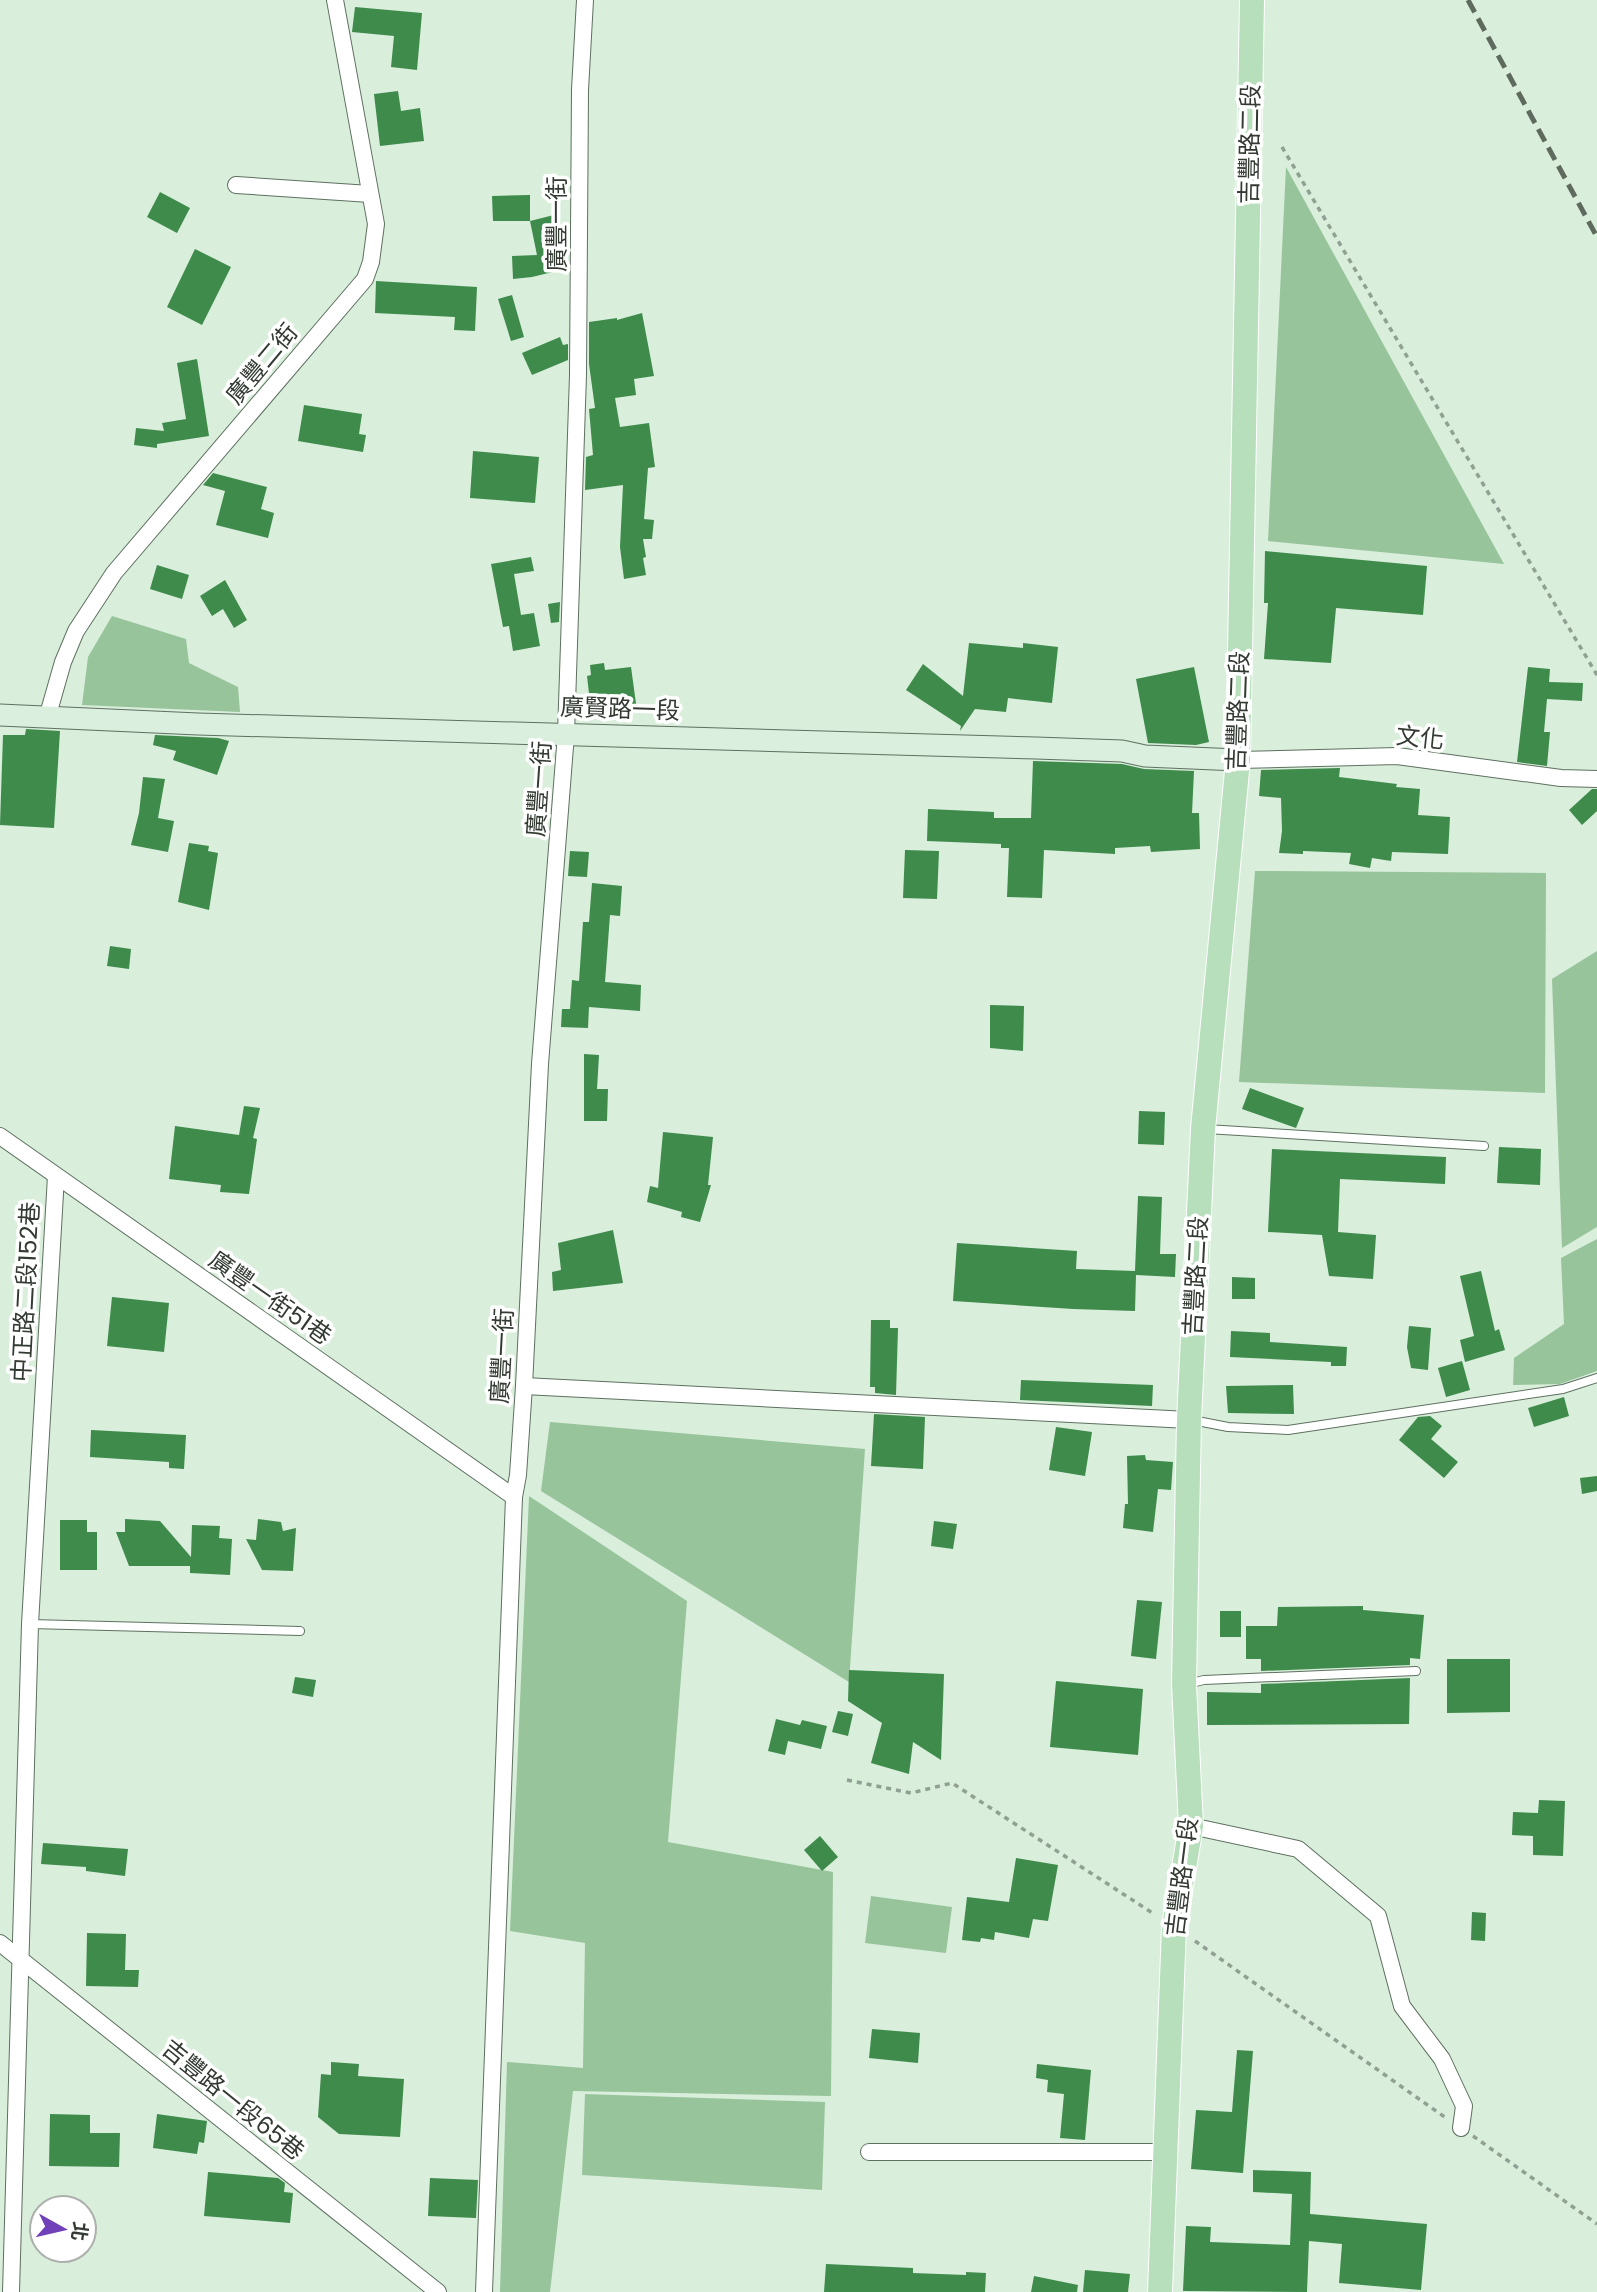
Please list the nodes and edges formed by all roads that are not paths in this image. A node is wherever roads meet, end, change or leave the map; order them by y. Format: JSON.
{"nodes":[{"id":1,"x":335,"y":0,"type":"edge"},
{"id":2,"x":585,"y":0,"type":"edge"},
{"id":3,"x":1252,"y":0,"type":"edge"},
{"id":4,"x":236,"y":185,"type":"dead end"},
{"id":5,"x":370,"y":194,"type":"junction"},
{"id":6,"x":0,"y":715,"type":"edge"},
{"id":7,"x":47,"y":718,"type":"junction"},
{"id":8,"x":566,"y":734,"type":"junction"},
{"id":9,"x":1238,"y":760,"type":"junction"},
{"id":10,"x":1597,"y":779,"type":"edge"},
{"id":11,"x":1203,"y":1129,"type":"junction"},
{"id":12,"x":0,"y":1136,"type":"edge"},
{"id":13,"x":1484,"y":1146,"type":"dead end"},
{"id":14,"x":56,"y":1176,"type":"junction"},
{"id":15,"x":1597,"y":1378,"type":"edge"},
{"id":16,"x":524,"y":1386,"type":"junction"},
{"id":17,"x":1189,"y":1419,"type":"junction"},
{"id":18,"x":514,"y":1497,"type":"junction"},
{"id":19,"x":30,"y":1624,"type":"junction"},
{"id":20,"x":300,"y":1631,"type":"dead end"},
{"id":21,"x":1416,"y":1671,"type":"dead end"},
{"id":22,"x":1184,"y":1684,"type":"junction"},
{"id":23,"x":1191,"y":1826,"type":"junction"},
{"id":24,"x":0,"y":1943,"type":"edge"},
{"id":25,"x":21,"y":1960,"type":"junction"},
{"id":26,"x":1461,"y":2128,"type":"road end"},
{"id":27,"x":869,"y":2152,"type":"dead end"},
{"id":28,"x":1166,"y":2152,"type":"junction"},
{"id":29,"x":11,"y":2292,"type":"edge"},
{"id":30,"x":438,"y":2292,"type":"edge"},
{"id":31,"x":484,"y":2292,"type":"edge"},
{"id":32,"x":1160,"y":2292,"type":"edge"}],
"edges":[{"from":1,"to":5,"type":"street","name":"廣豐二街"},
{"from":2,"to":8,"type":"street","name":"廣豐一街"},
{"from":3,"to":9,"type":"main road","name":"吉豐路二段"},
{"from":4,"to":5,"type":"street"},
{"from":5,"to":7,"type":"street","name":"廣豐二街"},
{"from":6,"to":7,"type":"street","name":"廣賢路一段"},
{"from":7,"to":8,"type":"street","name":"廣賢路一段"},
{"from":8,"to":9,"type":"street","name":"廣賢路一段"},
{"from":8,"to":16,"type":"street","name":"廣豐一街"},
{"from":9,"to":10,"type":"street","name":"文化"},
{"from":9,"to":11,"type":"main road","name":"吉豐路二段"},
{"from":11,"to":13,"type":"lane"},
{"from":11,"to":17,"type":"main road","name":"吉豐路二段"},
{"from":12,"to":14,"type":"street","name":"廣豐一街51巷"},
{"from":14,"to":18,"type":"street","name":"廣豐一街51巷"},
{"from":14,"to":19,"type":"street","name":"中正路二段152巷"},
{"from":15,"to":17,"type":"lane"},
{"from":16,"to":17,"type":"street"},
{"from":16,"to":18,"type":"street","name":"廣豐一街"},
{"from":17,"to":22,"type":"main road","name":"吉豐路一段"},
{"from":18,"to":31,"type":"street","name":"廣豐一街"},
{"from":19,"to":20,"type":"lane"},
{"from":19,"to":25,"type":"street","name":"中正路二段152巷"},
{"from":21,"to":22,"type":"lane"},
{"from":22,"to":23,"type":"main road","name":"吉豐路一段"},
{"from":23,"to":26,"type":"street"},
{"from":23,"to":28,"type":"main road","name":"吉豐路一段"},
{"from":24,"to":25,"type":"street","name":"吉豐路一段65巷"},
{"from":25,"to":29,"type":"street","name":"中正路二段152巷"},
{"from":25,"to":30,"type":"street","name":"吉豐路一段65巷"},
{"from":27,"to":28,"type":"street"},
{"from":28,"to":32,"type":"main road","name":"吉豐路一段"}]}
